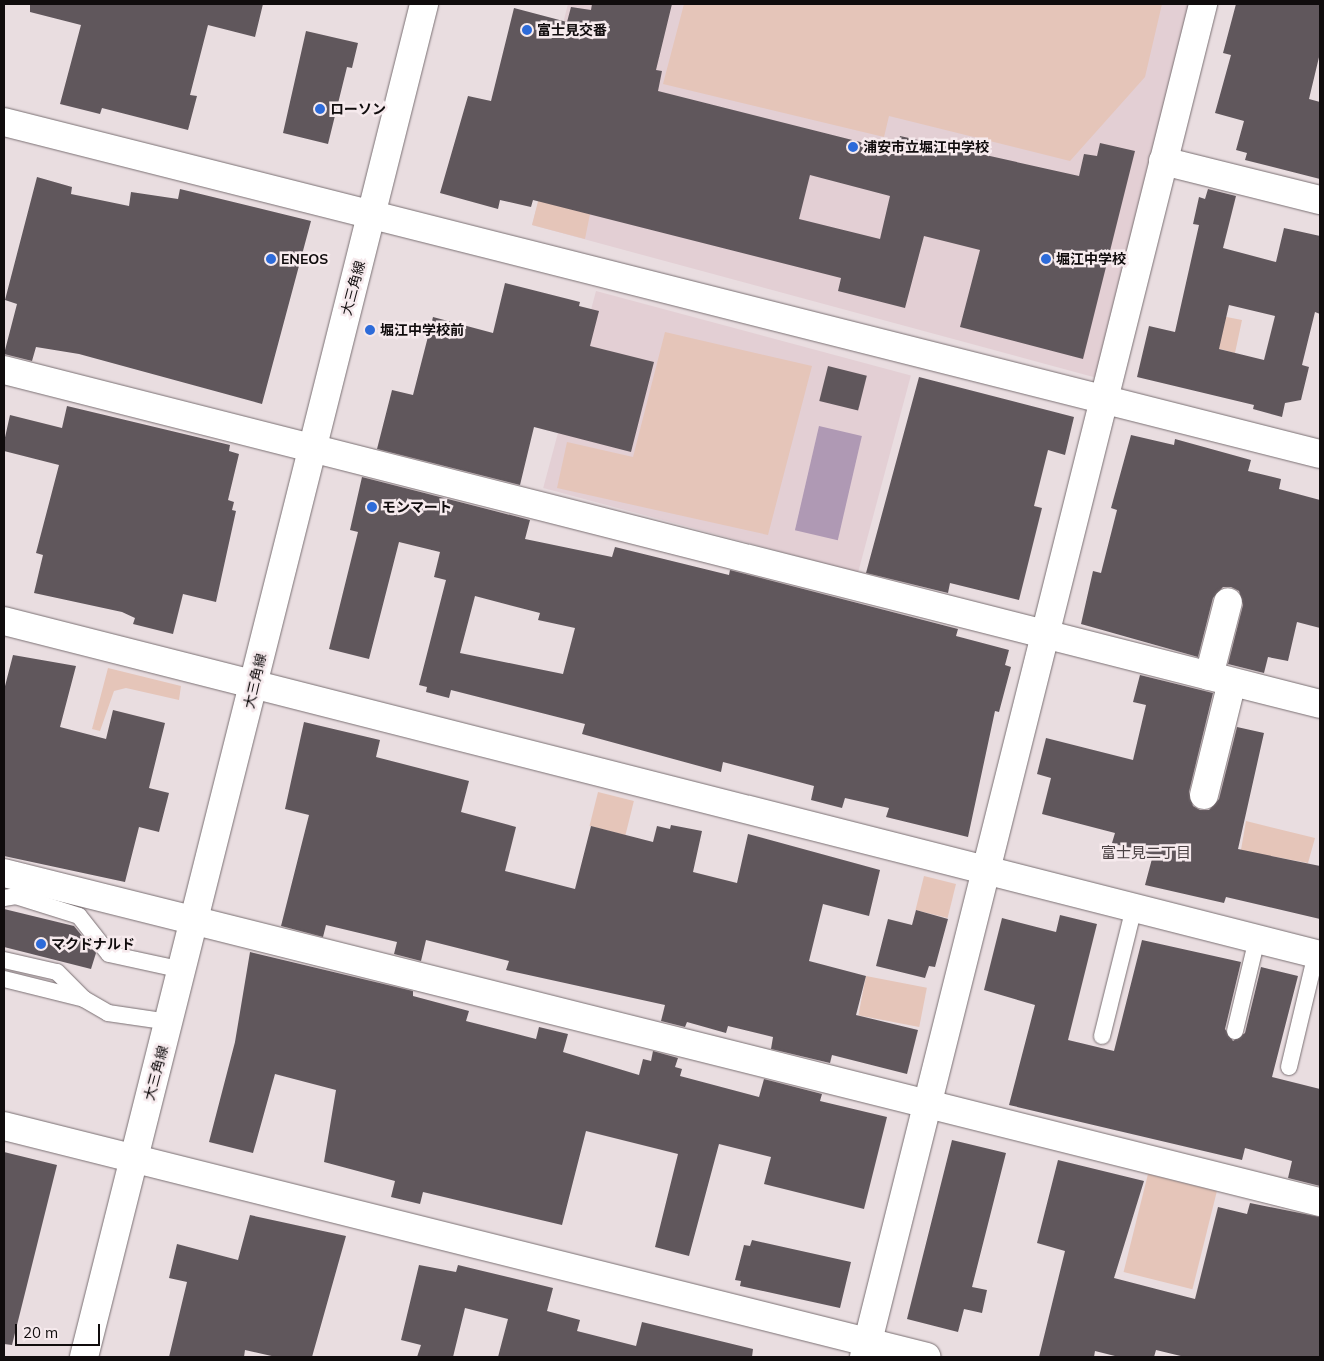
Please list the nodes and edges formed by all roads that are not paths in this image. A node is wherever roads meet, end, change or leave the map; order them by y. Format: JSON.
{"nodes":[{"id":1,"x":424,"y":4,"type":"edge"},
{"id":2,"x":1203,"y":4,"type":"edge"},
{"id":3,"x":4,"y":122,"type":"edge"},
{"id":4,"x":1163,"y":161,"type":"junction"},
{"id":5,"x":1320,"y":200,"type":"edge"},
{"id":6,"x":372,"y":214,"type":"junction"},
{"id":7,"x":4,"y":370,"type":"edge"},
{"id":8,"x":1102,"y":397,"type":"junction"},
{"id":9,"x":311,"y":448,"type":"junction"},
{"id":10,"x":1320,"y":454,"type":"edge"},
{"id":11,"x":1228,"y":602,"type":"dead end"},
{"id":12,"x":4,"y":620,"type":"edge"},
{"id":13,"x":1046,"y":635,"type":"junction"},
{"id":14,"x":1221,"y":679,"type":"junction"},
{"id":15,"x":255,"y":684,"type":"junction"},
{"id":16,"x":1320,"y":704,"type":"edge"},
{"id":17,"x":1204,"y":795,"type":"dead end"},
{"id":18,"x":983,"y":869,"type":"junction"},
{"id":19,"x":4,"y":873,"type":"edge"},
{"id":20,"x":4,"y":898,"type":"edge"},
{"id":21,"x":1134,"y":908,"type":"junction"},
{"id":22,"x":196,"y":921,"type":"junction"},
{"id":23,"x":1257,"y":939,"type":"junction"},
{"id":24,"x":1318,"y":955,"type":"edge"},
{"id":25,"x":4,"y":960,"type":"edge"},
{"id":26,"x":184,"y":970,"type":"junction"},
{"id":27,"x":4,"y":979,"type":"edge"},
{"id":28,"x":84,"y":999,"type":"junction"},
{"id":29,"x":170,"y":1022,"type":"junction"},
{"id":30,"x":1235,"y":1031,"type":"dead end"},
{"id":31,"x":1102,"y":1036,"type":"dead end"},
{"id":32,"x":1289,"y":1067,"type":"dead end"},
{"id":33,"x":928,"y":1104,"type":"junction"},
{"id":34,"x":4,"y":1126,"type":"edge"},
{"id":35,"x":134,"y":1160,"type":"junction"},
{"id":36,"x":1320,"y":1202,"type":"edge"},
{"id":37,"x":866,"y":1350,"type":"edge"},
{"id":38,"x":84,"y":1357,"type":"edge"},
{"id":39,"x":927,"y":1357,"type":"edge"}],
"edges":[{"from":1,"to":6,"type":"street","name":"大三角線"},
{"from":2,"to":4,"type":"street"},
{"from":3,"to":6,"type":"street"},
{"from":4,"to":5,"type":"street"},
{"from":4,"to":8,"type":"street"},
{"from":6,"to":8,"type":"street"},
{"from":6,"to":9,"type":"street","name":"大三角線"},
{"from":7,"to":9,"type":"street"},
{"from":8,"to":10,"type":"street"},
{"from":8,"to":13,"type":"street"},
{"from":9,"to":13,"type":"street"},
{"from":9,"to":15,"type":"street","name":"大三角線"},
{"from":11,"to":14,"type":"street"},
{"from":12,"to":15,"type":"street"},
{"from":13,"to":14,"type":"street"},
{"from":13,"to":18,"type":"street"},
{"from":14,"to":16,"type":"street"},
{"from":14,"to":17,"type":"street"},
{"from":15,"to":18,"type":"street"},
{"from":15,"to":22,"type":"street","name":"大三角線"},
{"from":18,"to":21,"type":"street"},
{"from":18,"to":33,"type":"street"},
{"from":19,"to":22,"type":"street"},
{"from":20,"to":26,"type":"lane"},
{"from":21,"to":23,"type":"street"},
{"from":21,"to":31,"type":"lane"},
{"from":22,"to":26,"type":"street","name":"大三角線"},
{"from":22,"to":33,"type":"street"},
{"from":23,"to":24,"type":"street"},
{"from":23,"to":30,"type":"lane"},
{"from":24,"to":32,"type":"lane"},
{"from":25,"to":28,"type":"lane"},
{"from":26,"to":29,"type":"street","name":"大三角線"},
{"from":27,"to":28,"type":"lane"},
{"from":28,"to":29,"type":"lane"},
{"from":29,"to":35,"type":"street","name":"大三角線"},
{"from":33,"to":36,"type":"street"},
{"from":33,"to":37,"type":"street"},
{"from":34,"to":35,"type":"street"},
{"from":35,"to":37,"type":"street"},
{"from":35,"to":38,"type":"street","name":"大三角線"},
{"from":37,"to":39,"type":"street"}]}
